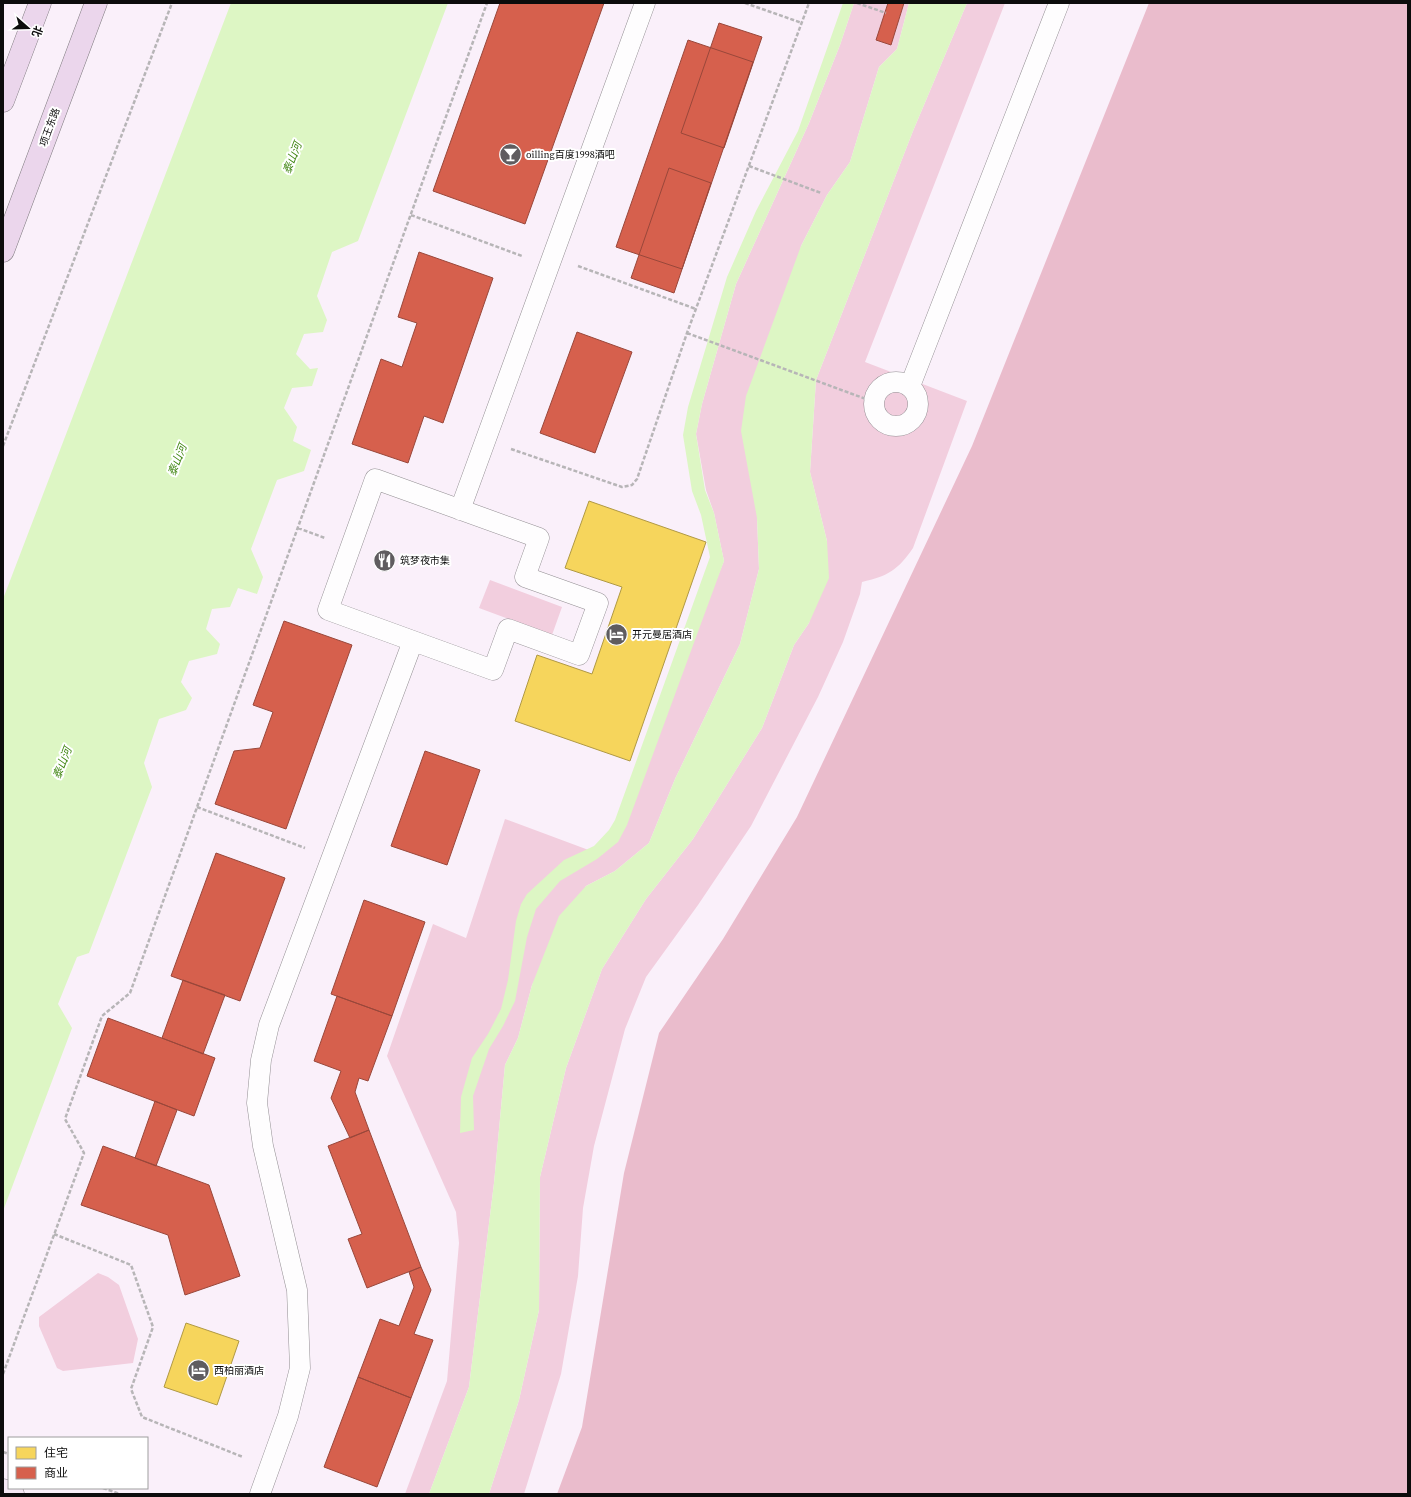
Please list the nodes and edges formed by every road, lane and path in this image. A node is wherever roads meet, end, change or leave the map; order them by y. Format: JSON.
{"nodes":[{"id":1,"x":40,"y":3,"type":"edge"},
{"id":2,"x":96,"y":3,"type":"edge"},
{"id":3,"x":172,"y":3,"type":"edge"},
{"id":4,"x":488,"y":3,"type":"edge"},
{"id":5,"x":645,"y":3,"type":"edge"},
{"id":6,"x":745,"y":3,"type":"edge"},
{"id":7,"x":809,"y":3,"type":"edge"},
{"id":8,"x":857,"y":3,"type":"edge"},
{"id":9,"x":1059,"y":3,"type":"edge"},
{"id":10,"x":886,"y":13,"type":"dead end"},
{"id":11,"x":802,"y":23,"type":"junction"},
{"id":12,"x":3,"y":101,"type":"edge"},
{"id":13,"x":749,"y":166,"type":"junction"},
{"id":14,"x":821,"y":193,"type":"dead end"},
{"id":15,"x":411,"y":215,"type":"junction"},
{"id":16,"x":3,"y":251,"type":"edge"},
{"id":17,"x":551,"y":261,"type":"junction"},
{"id":18,"x":696,"y":309,"type":"junction"},
{"id":19,"x":687,"y":333,"type":"junction"},
{"id":20,"x":910,"y":386,"type":"junction"},
{"id":21,"x":874,"y":402,"type":"junction"},
{"id":22,"x":486,"y":440,"type":"junction"},
{"id":23,"x":3,"y":446,"type":"edge"},
{"id":24,"x":460,"y":510,"type":"junction"},
{"id":25,"x":413,"y":641,"type":"junction"},
{"id":26,"x":197,"y":807,"type":"junction"},
{"id":27,"x":332,"y":858,"type":"junction"},
{"id":28,"x":54,"y":1234,"type":"junction"},
{"id":29,"x":3,"y":1374,"type":"edge"},
{"id":30,"x":269,"y":1467,"type":"junction"},
{"id":31,"x":106,"y":1489,"type":"edge"},
{"id":32,"x":3,"y":1490,"type":"edge"},
{"id":33,"x":13,"y":1494,"type":"edge"},
{"id":34,"x":120,"y":1494,"type":"edge"},
{"id":35,"x":260,"y":1494,"type":"edge"}],
"edges":[{"from":1,"to":12,"type":"main road"},
{"from":2,"to":16,"type":"main road","name":"项王东路"},
{"from":3,"to":23,"type":"path"},
{"from":4,"to":15,"type":"path"},
{"from":5,"to":17,"type":"lane"},
{"from":6,"to":11,"type":"path"},
{"from":7,"to":11,"type":"path"},
{"from":8,"to":10,"type":"path"},
{"from":9,"to":20,"type":"lane"},
{"from":11,"to":13,"type":"path"},
{"from":13,"to":14,"type":"path"},
{"from":13,"to":18,"type":"path"},
{"from":15,"to":17,"type":"path"},
{"from":15,"to":26,"type":"path"},
{"from":17,"to":18,"type":"path"},
{"from":17,"to":22,"type":"lane"},
{"from":18,"to":19,"type":"path"},
{"from":19,"to":21,"type":"path"},
{"from":19,"to":22,"type":"path"},
{"from":20,"to":21,"type":"lane"},
{"from":20,"to":21,"type":"lane"},
{"from":22,"to":24,"type":"lane"},
{"from":24,"to":25,"type":"lane"},
{"from":24,"to":25,"type":"lane"},
{"from":25,"to":27,"type":"lane"},
{"from":26,"to":27,"type":"path"},
{"from":26,"to":28,"type":"path"},
{"from":27,"to":30,"type":"lane"},
{"from":28,"to":29,"type":"path"},
{"from":28,"to":30,"type":"path"},
{"from":30,"to":35,"type":"lane"},
{"from":31,"to":34,"type":"path"},
{"from":32,"to":33,"type":"street"}]}
